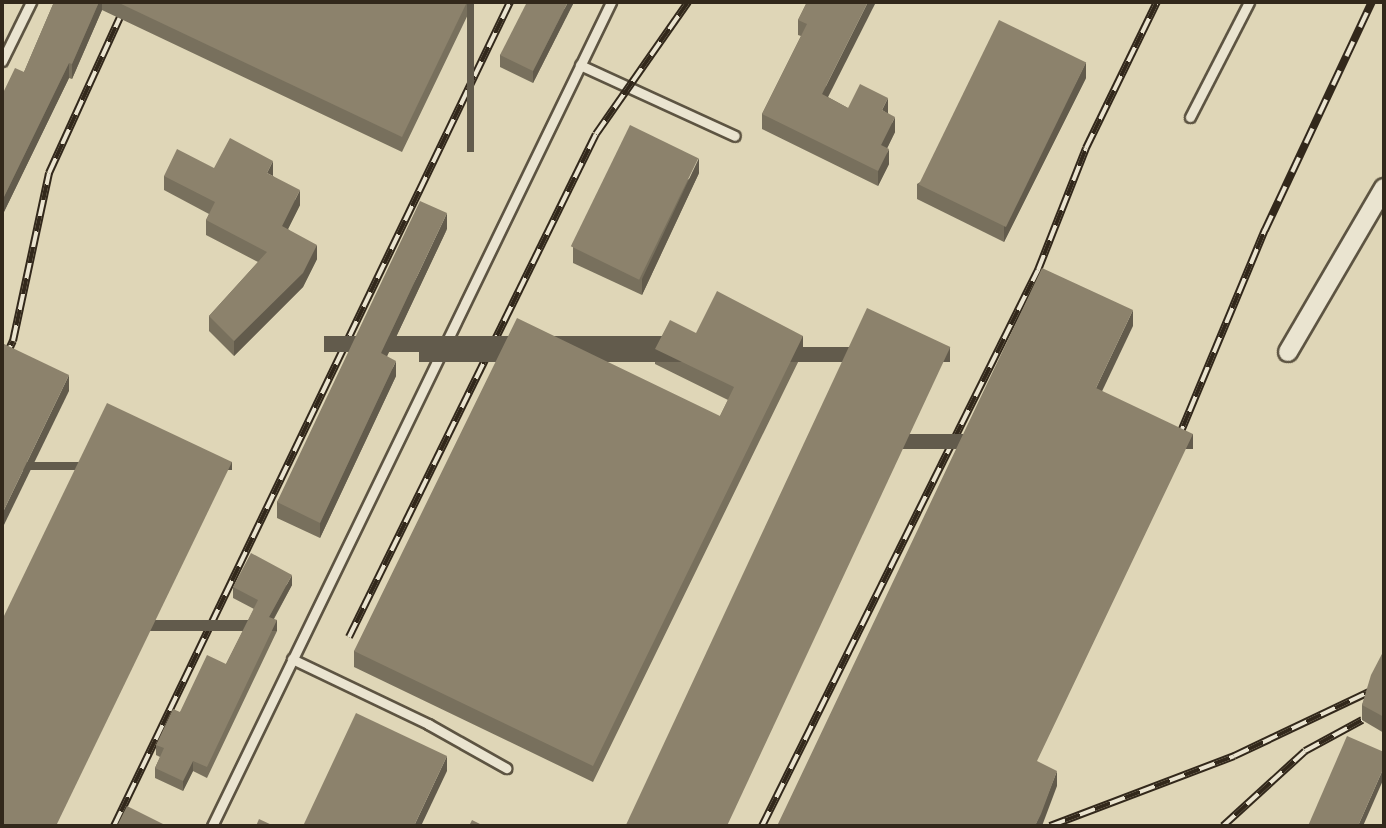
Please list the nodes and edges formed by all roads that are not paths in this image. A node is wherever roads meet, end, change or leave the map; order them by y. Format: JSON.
{"nodes":[{"id":1,"x":31,"y":2,"type":"edge"},
{"id":2,"x":611,"y":2,"type":"edge"},
{"id":3,"x":1249,"y":2,"type":"edge"},
{"id":4,"x":2,"y":61,"type":"edge"},
{"id":5,"x":580,"y":65,"type":"junction"},
{"id":6,"x":1190,"y":117,"type":"dead end"},
{"id":7,"x":735,"y":136,"type":"dead end"},
{"id":8,"x":1384,"y":188,"type":"edge"},
{"id":9,"x":1288,"y":352,"type":"dead end"},
{"id":10,"x":292,"y":659,"type":"junction"},
{"id":11,"x":506,"y":768,"type":"dead end"},
{"id":12,"x":212,"y":826,"type":"edge"}],
"edges":[{"from":1,"to":4,"type":"lane"},
{"from":2,"to":5,"type":"lane"},
{"from":3,"to":6,"type":"lane"},
{"from":5,"to":7,"type":"lane"},
{"from":5,"to":10,"type":"lane"},
{"from":8,"to":9,"type":"street"},
{"from":10,"to":11,"type":"lane"},
{"from":10,"to":12,"type":"lane"}]}
